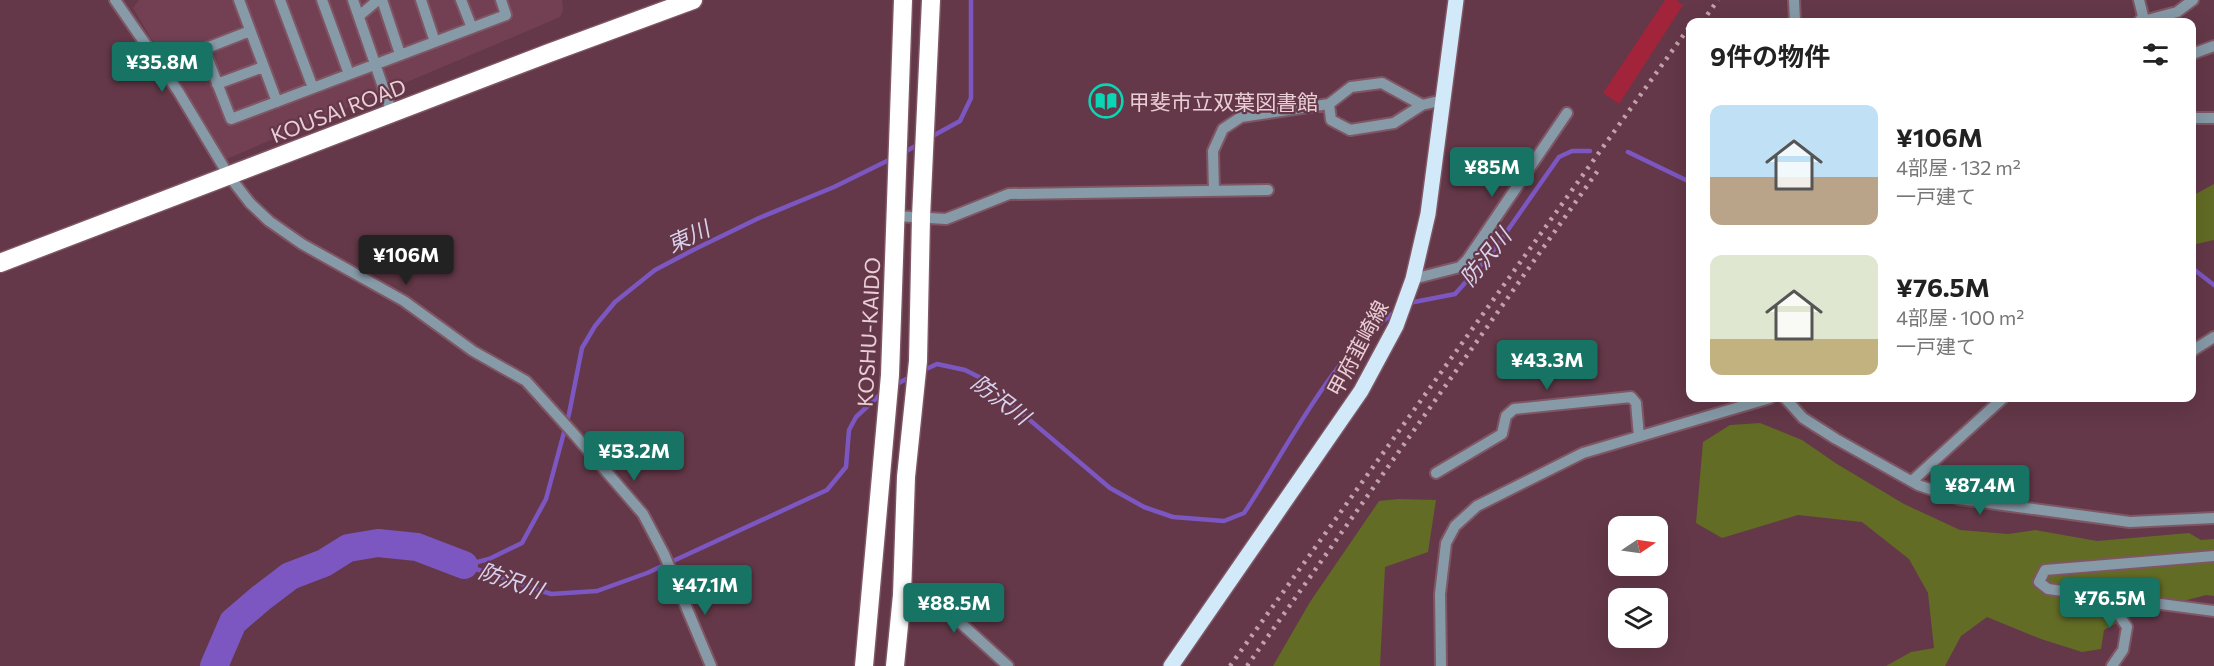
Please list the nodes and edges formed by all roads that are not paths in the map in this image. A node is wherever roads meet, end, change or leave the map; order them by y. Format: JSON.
{"nodes":[{"id":1,"x":115,"y":0,"type":"edge"},
{"id":2,"x":239,"y":0,"type":"edge"},
{"id":3,"x":280,"y":0,"type":"edge"},
{"id":4,"x":322,"y":0,"type":"edge"},
{"id":5,"x":353,"y":0,"type":"edge"},
{"id":6,"x":380,"y":0,"type":"edge"},
{"id":7,"x":422,"y":0,"type":"edge"},
{"id":8,"x":461,"y":0,"type":"edge"},
{"id":9,"x":501,"y":0,"type":"edge"},
{"id":10,"x":693,"y":0,"type":"edge"},
{"id":11,"x":903,"y":0,"type":"edge"},
{"id":12,"x":931,"y":0,"type":"edge"},
{"id":13,"x":1456,"y":0,"type":"edge"},
{"id":14,"x":1794,"y":0,"type":"edge"},
{"id":15,"x":2139,"y":0,"type":"edge"},
{"id":16,"x":2193,"y":0,"type":"edge"},
{"id":17,"x":359,"y":16,"type":"junction"},
{"id":18,"x":1795,"y":18,"type":"edge"},
{"id":19,"x":2143,"y":18,"type":"edge"},
{"id":20,"x":2155,"y":18,"type":"edge"},
{"id":21,"x":472,"y":28,"type":"junction"},
{"id":22,"x":250,"y":31,"type":"junction"},
{"id":23,"x":435,"y":42,"type":"junction"},
{"id":24,"x":2214,"y":46,"type":"edge"},
{"id":25,"x":2196,"y":53,"type":"edge"},
{"id":26,"x":400,"y":54,"type":"junction"},
{"id":27,"x":375,"y":65,"type":"junction"},
{"id":28,"x":263,"y":67,"type":"junction"},
{"id":29,"x":350,"y":74,"type":"junction"},
{"id":30,"x":217,"y":84,"type":"junction"},
{"id":31,"x":313,"y":88,"type":"junction"},
{"id":32,"x":1443,"y":100,"type":"junction"},
{"id":33,"x":277,"y":102,"type":"junction"},
{"id":34,"x":1329,"y":104,"type":"junction"},
{"id":35,"x":1422,"y":105,"type":"junction"},
{"id":36,"x":392,"y":112,"type":"junction"},
{"id":37,"x":1567,"y":113,"type":"dead end"},
{"id":38,"x":2196,"y":118,"type":"edge"},
{"id":39,"x":2214,"y":118,"type":"edge"},
{"id":40,"x":229,"y":176,"type":"junction"},
{"id":41,"x":1268,"y":189,"type":"dead end"},
{"id":42,"x":1214,"y":190,"type":"junction"},
{"id":43,"x":895,"y":216,"type":"junction"},
{"id":44,"x":921,"y":217,"type":"junction"},
{"id":45,"x":0,"y":263,"type":"edge"},
{"id":46,"x":1411,"y":285,"type":"junction"},
{"id":47,"x":2214,"y":337,"type":"edge"},
{"id":48,"x":2196,"y":348,"type":"edge"},
{"id":49,"x":1756,"y":402,"type":"edge"},
{"id":50,"x":1789,"y":402,"type":"edge"},
{"id":51,"x":1999,"y":402,"type":"edge"},
{"id":52,"x":1639,"y":436,"type":"junction"},
{"id":53,"x":1436,"y":473,"type":"dead end"},
{"id":54,"x":1912,"y":482,"type":"junction"},
{"id":55,"x":878,"y":512,"type":"junction"},
{"id":56,"x":2214,"y":518,"type":"edge"},
{"id":57,"x":2214,"y":556,"type":"edge"},
{"id":58,"x":902,"y":595,"type":"junction"},
{"id":59,"x":2095,"y":596,"type":"junction"},
{"id":60,"x":2214,"y":611,"type":"edge"},
{"id":61,"x":711,"y":666,"type":"edge"},
{"id":62,"x":852,"y":666,"type":"edge"},
{"id":63,"x":864,"y":666,"type":"edge"},
{"id":64,"x":895,"y":666,"type":"edge"},
{"id":65,"x":906,"y":666,"type":"edge"},
{"id":66,"x":1008,"y":666,"type":"edge"},
{"id":67,"x":1171,"y":666,"type":"edge"},
{"id":68,"x":1441,"y":666,"type":"edge"},
{"id":69,"x":2112,"y":666,"type":"edge"}],
"edges":[{"from":1,"to":40,"type":"street"},
{"from":2,"to":22,"type":"street"},
{"from":3,"to":31,"type":"street"},
{"from":4,"to":29,"type":"street"},
{"from":5,"to":17,"type":"street"},
{"from":6,"to":17,"type":"street"},
{"from":6,"to":26,"type":"street"},
{"from":7,"to":23,"type":"street"},
{"from":8,"to":21,"type":"street"},
{"from":9,"to":21,"type":"street"},
{"from":10,"to":36,"type":"highway","name":"KOUSAI ROAD"},
{"from":11,"to":43,"type":"highway","name":"KOSHU-KAIDO"},
{"from":12,"to":44,"type":"highway"},
{"from":13,"to":32,"type":"main road","name":"甲府韮崎線"},
{"from":14,"to":18,"type":"street"},
{"from":15,"to":19,"type":"street"},
{"from":16,"to":20,"type":"street"},
{"from":17,"to":27,"type":"street"},
{"from":21,"to":23,"type":"street"},
{"from":22,"to":28,"type":"street"},
{"from":22,"to":30,"type":"street"},
{"from":23,"to":26,"type":"street"},
{"from":24,"to":25,"type":"street"},
{"from":26,"to":27,"type":"street"},
{"from":27,"to":29,"type":"street"},
{"from":27,"to":36,"type":"street"},
{"from":28,"to":30,"type":"street"},
{"from":28,"to":33,"type":"street"},
{"from":29,"to":31,"type":"street"},
{"from":30,"to":33,"type":"street"},
{"from":31,"to":33,"type":"street"},
{"from":32,"to":35,"type":"street"},
{"from":32,"to":46,"type":"main road","name":"甲府韮崎線"},
{"from":34,"to":35,"type":"street"},
{"from":34,"to":35,"type":"street"},
{"from":34,"to":42,"type":"street"},
{"from":36,"to":40,"type":"highway","name":"KOUSAI ROAD"},
{"from":37,"to":46,"type":"street"},
{"from":38,"to":39,"type":"street"},
{"from":40,"to":45,"type":"highway","name":"KOUSAI ROAD"},
{"from":40,"to":61,"type":"street"},
{"from":41,"to":42,"type":"street"},
{"from":42,"to":44,"type":"street"},
{"from":43,"to":44,"type":"street"},
{"from":43,"to":55,"type":"highway","name":"KOSHU-KAIDO"},
{"from":44,"to":58,"type":"highway"},
{"from":46,"to":67,"type":"main road","name":"甲府韮崎線"},
{"from":47,"to":48,"type":"street"},
{"from":49,"to":52,"type":"street"},
{"from":50,"to":54,"type":"street"},
{"from":51,"to":54,"type":"street"},
{"from":52,"to":53,"type":"street"},
{"from":52,"to":68,"type":"street"},
{"from":54,"to":56,"type":"street"},
{"from":55,"to":62,"type":"highway"},
{"from":55,"to":63,"type":"highway","name":"KOSHU-KAIDO"},
{"from":57,"to":59,"type":"street"},
{"from":58,"to":64,"type":"highway"},
{"from":58,"to":65,"type":"highway"},
{"from":58,"to":66,"type":"street"},
{"from":59,"to":60,"type":"street"},
{"from":59,"to":69,"type":"street"}]}
